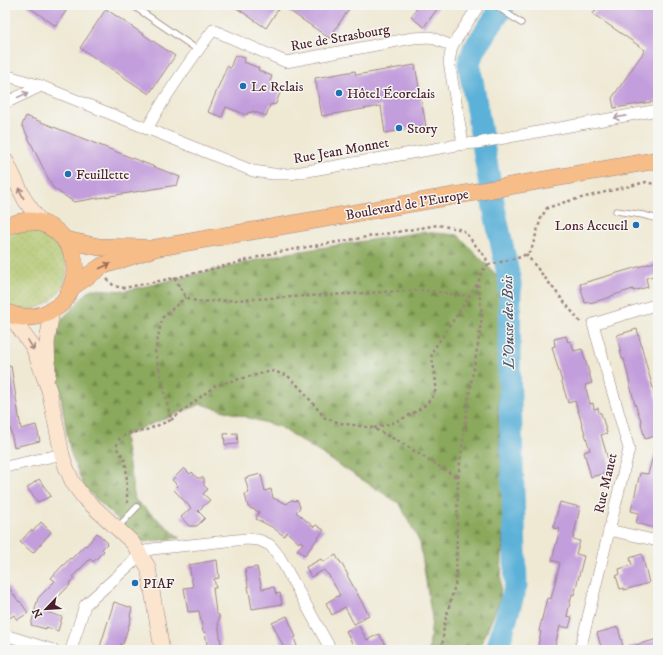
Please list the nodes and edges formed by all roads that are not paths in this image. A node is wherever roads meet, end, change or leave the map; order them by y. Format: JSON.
{"nodes":[{"id":1,"x":132,"y":5,"type":"edge"},
{"id":2,"x":479,"y":5,"type":"edge"},
{"id":3,"x":497,"y":6,"type":"edge"},
{"id":4,"x":521,"y":22,"type":"dead end"},
{"id":5,"x":452,"y":46,"type":"junction"},
{"id":6,"x":198,"y":50,"type":"junction"},
{"id":7,"x":5,"y":76,"type":"edge"},
{"id":8,"x":41,"y":86,"type":"junction"},
{"id":9,"x":5,"y":103,"type":"edge"},
{"id":10,"x":658,"y":110,"type":"edge"},
{"id":11,"x":147,"y":129,"type":"junction"},
{"id":12,"x":463,"y":144,"type":"junction"},
{"id":13,"x":5,"y":160,"type":"edge"},
{"id":14,"x":658,"y":160,"type":"edge"},
{"id":15,"x":5,"y":169,"type":"edge"},
{"id":16,"x":616,"y":211,"type":"dead end"},
{"id":17,"x":658,"y":219,"type":"edge"},
{"id":18,"x":41,"y":223,"type":"junction"},
{"id":19,"x":5,"y":227,"type":"edge"},
{"id":20,"x":66,"y":240,"type":"junction"},
{"id":21,"x":155,"y":248,"type":"junction"},
{"id":22,"x":72,"y":287,"type":"junction"},
{"id":23,"x":658,"y":304,"type":"edge"},
{"id":24,"x":52,"y":310,"type":"junction"},
{"id":25,"x":7,"y":312,"type":"edge"},
{"id":26,"x":49,"y":390,"type":"junction"},
{"id":27,"x":62,"y":455,"type":"junction"},
{"id":28,"x":5,"y":467,"type":"edge"},
{"id":29,"x":137,"y":507,"type":"dead end"},
{"id":30,"x":117,"y":528,"type":"junction"},
{"id":31,"x":610,"y":530,"type":"junction"},
{"id":32,"x":658,"y":541,"type":"edge"},
{"id":33,"x":140,"y":553,"type":"junction"},
{"id":34,"x":5,"y":635,"type":"edge"},
{"id":35,"x":53,"y":650,"type":"edge"},
{"id":36,"x":71,"y":650,"type":"edge"},
{"id":37,"x":162,"y":650,"type":"edge"},
{"id":38,"x":331,"y":650,"type":"edge"},
{"id":39,"x":580,"y":650,"type":"edge"}],
"edges":[{"from":1,"to":6,"type":"lane"},
{"from":2,"to":5,"type":"street"},
{"from":3,"to":4,"type":"lane"},
{"from":5,"to":6,"type":"street","name":"Rue de Strasbourg"},
{"from":5,"to":12,"type":"street"},
{"from":6,"to":11,"type":"street","name":"Rue de Strasbourg"},
{"from":7,"to":8,"type":"street","name":"Rue Jean Monnet"},
{"from":9,"to":8,"type":"street","one_way":true},
{"from":8,"to":11,"type":"street","name":"Rue Jean Monnet"},
{"from":10,"to":12,"type":"street","name":"Rue Jean Monnet","one_way":true},
{"from":11,"to":12,"type":"street","name":"Rue Jean Monnet"},
{"from":13,"to":15,"type":"street"},
{"from":18,"to":13,"type":"street","one_way":true},
{"from":14,"to":21,"type":"main road","name":"Boulevard de l'Europe"},
{"from":16,"to":17,"type":"lane"},
{"from":18,"to":19,"type":"main road"},
{"from":18,"to":20,"type":"main road"},
{"from":20,"to":21,"type":"main road","name":"Boulevard de l'Europe"},
{"from":20,"to":22,"type":"main road"},
{"from":22,"to":21,"type":"main road","name":"Boulevard de l'Europe","one_way":true},
{"from":22,"to":24,"type":"main road"},
{"from":23,"to":31,"type":"street","name":"Rue Manet"},
{"from":24,"to":25,"type":"main road"},
{"from":24,"to":26,"type":"street"},
{"from":25,"to":26,"type":"street","one_way":true},
{"from":26,"to":27,"type":"street"},
{"from":27,"to":28,"type":"street"},
{"from":27,"to":30,"type":"street"},
{"from":29,"to":30,"type":"lane"},
{"from":30,"to":33,"type":"street"},
{"from":31,"to":32,"type":"street"},
{"from":31,"to":39,"type":"street","name":"Rue Manet"},
{"from":33,"to":36,"type":"street"},
{"from":33,"to":37,"type":"street"},
{"from":33,"to":38,"type":"street"},
{"from":34,"to":35,"type":"street"}]}
